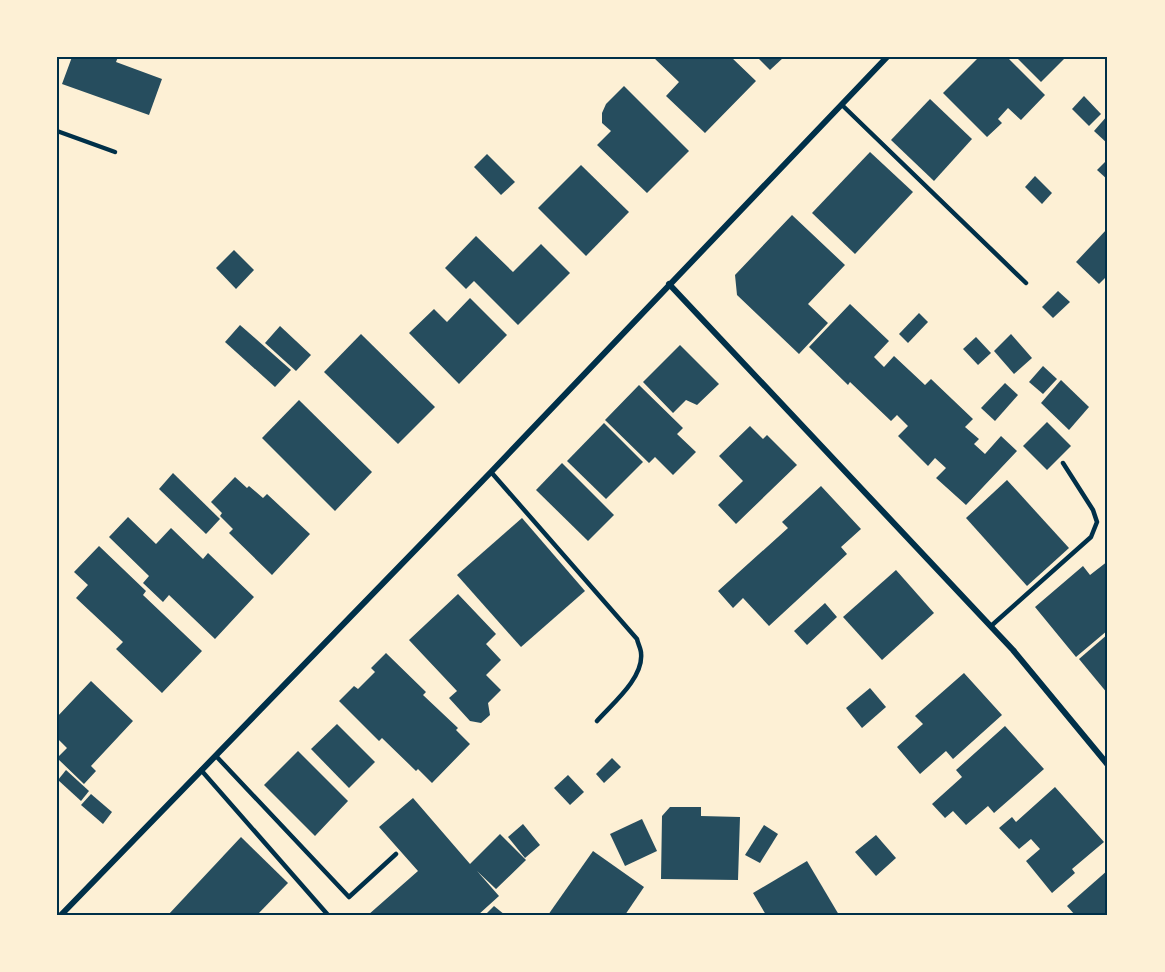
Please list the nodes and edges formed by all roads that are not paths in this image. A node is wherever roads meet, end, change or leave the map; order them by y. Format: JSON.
{"nodes":[{"id":1,"x":887,"y":57,"type":"edge"},
{"id":2,"x":842,"y":105,"type":"junction"},
{"id":3,"x":57,"y":131,"type":"edge"},
{"id":4,"x":115,"y":152,"type":"dead end"},
{"id":5,"x":1026,"y":283,"type":"dead end"},
{"id":6,"x":669,"y":284,"type":"junction"},
{"id":7,"x":1063,"y":463,"type":"dead end"},
{"id":8,"x":491,"y":472,"type":"junction"},
{"id":9,"x":991,"y":626,"type":"junction"},
{"id":10,"x":597,"y":721,"type":"dead end"},
{"id":11,"x":216,"y":756,"type":"junction"},
{"id":12,"x":1108,"y":765,"type":"edge"},
{"id":13,"x":201,"y":770,"type":"junction"},
{"id":14,"x":396,"y":854,"type":"dead end"},
{"id":15,"x":61,"y":915,"type":"edge"},
{"id":16,"x":328,"y":915,"type":"edge"}],
"edges":[{"from":1,"to":2,"type":"street"},
{"from":2,"to":5,"type":"lane"},
{"from":2,"to":6,"type":"street"},
{"from":3,"to":4,"type":"lane"},
{"from":6,"to":8,"type":"street"},
{"from":6,"to":9,"type":"street"},
{"from":7,"to":9,"type":"lane"},
{"from":8,"to":10,"type":"lane"},
{"from":8,"to":11,"type":"street"},
{"from":9,"to":12,"type":"street"},
{"from":11,"to":13,"type":"street"},
{"from":11,"to":14,"type":"lane"},
{"from":13,"to":15,"type":"street"},
{"from":13,"to":16,"type":"lane"}]}
